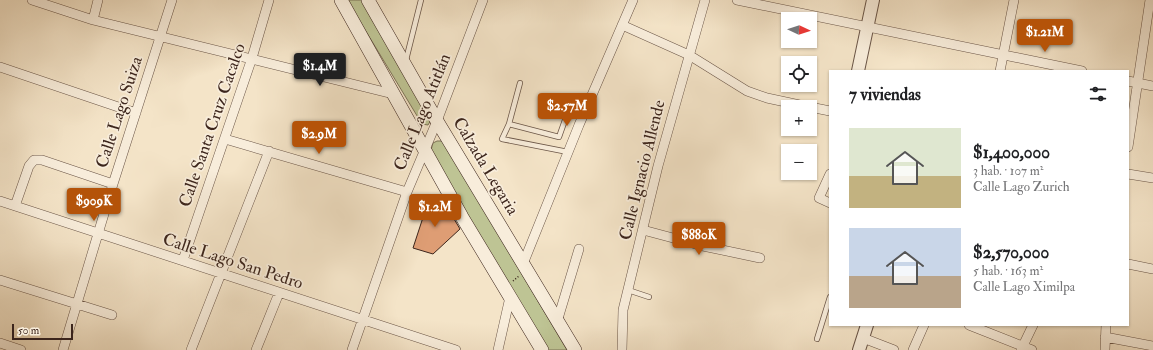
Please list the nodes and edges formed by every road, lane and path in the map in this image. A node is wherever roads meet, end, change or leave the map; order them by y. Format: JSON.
{"nodes":[{"id":1,"x":32,"y":0,"type":"edge"},
{"id":2,"x":98,"y":0,"type":"edge"},
{"id":3,"x":172,"y":0,"type":"edge"},
{"id":4,"x":269,"y":0,"type":"edge"},
{"id":5,"x":341,"y":0,"type":"edge"},
{"id":6,"x":368,"y":0,"type":"edge"},
{"id":7,"x":421,"y":0,"type":"edge"},
{"id":8,"x":483,"y":0,"type":"edge"},
{"id":9,"x":632,"y":0,"type":"edge"},
{"id":10,"x":705,"y":0,"type":"edge"},
{"id":11,"x":737,"y":0,"type":"edge"},
{"id":12,"x":873,"y":0,"type":"edge"},
{"id":13,"x":1014,"y":0,"type":"edge"},
{"id":14,"x":1150,"y":0,"type":"edge"},
{"id":15,"x":764,"y":3,"type":"edge"},
{"id":16,"x":93,"y":20,"type":"junction"},
{"id":17,"x":622,"y":25,"type":"junction"},
{"id":18,"x":868,"y":27,"type":"junction"},
{"id":19,"x":160,"y":37,"type":"junction"},
{"id":20,"x":689,"y":55,"type":"junction"},
{"id":21,"x":1003,"y":55,"type":"junction"},
{"id":22,"x":252,"y":58,"type":"junction"},
{"id":23,"x":405,"y":64,"type":"junction"},
{"id":24,"x":0,"y":67,"type":"edge"},
{"id":25,"x":858,"y":70,"type":"edge"},
{"id":26,"x":1000,"y":70,"type":"edge"},
{"id":27,"x":1077,"y":70,"type":"edge"},
{"id":28,"x":1129,"y":81,"type":"edge"},
{"id":29,"x":520,"y":83,"type":"dead end"},
{"id":30,"x":1138,"y":83,"type":"junction"},
{"id":31,"x":1153,"y":86,"type":"edge"},
{"id":32,"x":393,"y":94,"type":"junction"},
{"id":33,"x":781,"y":101,"type":"edge"},
{"id":34,"x":817,"y":108,"type":"edge"},
{"id":35,"x":829,"y":111,"type":"edge"},
{"id":36,"x":136,"y":113,"type":"junction"},
{"id":37,"x":565,"y":120,"type":"dead end"},
{"id":38,"x":437,"y":121,"type":"junction"},
{"id":39,"x":509,"y":124,"type":"junction"},
{"id":40,"x":225,"y":139,"type":"junction"},
{"id":41,"x":1129,"y":142,"type":"edge"},
{"id":42,"x":424,"y":150,"type":"junction"},
{"id":43,"x":269,"y":151,"type":"junction"},
{"id":44,"x":568,"y":152,"type":"junction"},
{"id":45,"x":1129,"y":174,"type":"edge"},
{"id":46,"x":829,"y":176,"type":"edge"},
{"id":47,"x":1153,"y":178,"type":"edge"},
{"id":48,"x":113,"y":184,"type":"junction"},
{"id":49,"x":407,"y":192,"type":"junction"},
{"id":50,"x":0,"y":201,"type":"edge"},
{"id":51,"x":829,"y":203,"type":"edge"},
{"id":52,"x":15,"y":206,"type":"junction"},
{"id":53,"x":643,"y":230,"type":"junction"},
{"id":54,"x":98,"y":235,"type":"junction"},
{"id":55,"x":579,"y":250,"type":"dead end"},
{"id":56,"x":760,"y":258,"type":"dead end"},
{"id":57,"x":183,"y":260,"type":"junction"},
{"id":58,"x":1129,"y":264,"type":"edge"},
{"id":59,"x":525,"y":267,"type":"junction"},
{"id":60,"x":1153,"y":269,"type":"edge"},
{"id":61,"x":220,"y":274,"type":"junction"},
{"id":62,"x":0,"y":280,"type":"edge"},
{"id":63,"x":628,"y":290,"type":"junction"},
{"id":64,"x":279,"y":293,"type":"junction"},
{"id":65,"x":507,"y":293,"type":"junction"},
{"id":66,"x":650,"y":297,"type":"dead end"},
{"id":67,"x":76,"y":304,"type":"junction"},
{"id":68,"x":829,"y":306,"type":"edge"},
{"id":69,"x":112,"y":315,"type":"dead end"},
{"id":70,"x":363,"y":320,"type":"junction"},
{"id":71,"x":557,"y":322,"type":"junction"},
{"id":72,"x":867,"y":326,"type":"edge"},
{"id":73,"x":924,"y":326,"type":"edge"},
{"id":74,"x":972,"y":326,"type":"edge"},
{"id":75,"x":1032,"y":326,"type":"edge"},
{"id":76,"x":1106,"y":326,"type":"edge"},
{"id":77,"x":1105,"y":337,"type":"junction"},
{"id":78,"x":863,"y":338,"type":"junction"},
{"id":79,"x":817,"y":339,"type":"dead end"},
{"id":80,"x":0,"y":344,"type":"edge"},
{"id":81,"x":426,"y":346,"type":"edge"},
{"id":82,"x":1153,"y":346,"type":"edge"},
{"id":83,"x":1021,"y":348,"type":"edge"},
{"id":84,"x":21,"y":350,"type":"edge"},
{"id":85,"x":63,"y":350,"type":"edge"},
{"id":86,"x":191,"y":350,"type":"edge"},
{"id":87,"x":256,"y":350,"type":"edge"},
{"id":88,"x":352,"y":350,"type":"edge"},
{"id":89,"x":456,"y":350,"type":"edge"},
{"id":90,"x":498,"y":350,"type":"edge"},
{"id":91,"x":542,"y":350,"type":"edge"},
{"id":92,"x":574,"y":350,"type":"edge"},
{"id":93,"x":622,"y":350,"type":"edge"},
{"id":94,"x":859,"y":350,"type":"edge"},
{"id":95,"x":894,"y":350,"type":"edge"},
{"id":96,"x":913,"y":350,"type":"edge"},
{"id":97,"x":1032,"y":350,"type":"edge"},
{"id":98,"x":1105,"y":350,"type":"edge"}],
"edges":[{"from":1,"to":16,"type":"street"},
{"from":2,"to":16,"type":"street"},
{"from":3,"to":19,"type":"street","name":"Calle Lago Suiza"},
{"from":4,"to":22,"type":"street","name":"Calle Santa Cruz Cacalco"},
{"from":5,"to":32,"type":"main road"},
{"from":6,"to":23,"type":"main road","name":"Calzada Legaria"},
{"from":7,"to":23,"type":"lane"},
{"from":8,"to":38,"type":"street","name":"Calle Lago Atitlán"},
{"from":9,"to":17,"type":"street"},
{"from":10,"to":20,"type":"street","name":"Calle Ignacio Allende"},
{"from":11,"to":15,"type":"street"},
{"from":12,"to":18,"type":"street"},
{"from":13,"to":21,"type":"street"},
{"from":14,"to":30,"type":"street"},
{"from":15,"to":18,"type":"street"},
{"from":16,"to":19,"type":"street"},
{"from":17,"to":20,"type":"street"},
{"from":17,"to":44,"type":"street"},
{"from":18,"to":21,"type":"street"},
{"from":18,"to":25,"type":"street"},
{"from":19,"to":22,"type":"street"},
{"from":19,"to":36,"type":"street","name":"Calle Lago Suiza"},
{"from":20,"to":33,"type":"street"},
{"from":20,"to":53,"type":"street","name":"Calle Ignacio Allende"},
{"from":21,"to":26,"type":"street"},
{"from":21,"to":27,"type":"street"},
{"from":22,"to":32,"type":"street"},
{"from":22,"to":40,"type":"street","name":"Calle Santa Cruz Cacalco"},
{"from":23,"to":38,"type":"main road","name":"Calzada Legaria"},
{"from":24,"to":36,"type":"street"},
{"from":28,"to":30,"type":"street"},
{"from":29,"to":39,"type":"lane"},
{"from":30,"to":31,"type":"street"},
{"from":30,"to":41,"type":"street"},
{"from":32,"to":42,"type":"main road"},
{"from":34,"to":35,"type":"street"},
{"from":36,"to":48,"type":"street","name":"Calle Lago Suiza"},
{"from":37,"to":39,"type":"lane"},
{"from":38,"to":42,"type":"street","name":"Calle Lago Atitlán"},
{"from":38,"to":59,"type":"main road","name":"Calzada Legaria"},
{"from":39,"to":44,"type":"lane"},
{"from":40,"to":43,"type":"street"},
{"from":40,"to":57,"type":"street","name":"Calle Santa Cruz Cacalco"},
{"from":42,"to":49,"type":"street","name":"Calle Lago Atitlán"},
{"from":42,"to":65,"type":"main road"},
{"from":43,"to":49,"type":"street"},
{"from":43,"to":61,"type":"street"},
{"from":44,"to":59,"type":"street"},
{"from":45,"to":47,"type":"street"},
{"from":46,"to":51,"type":"street"},
{"from":48,"to":52,"type":"street"},
{"from":48,"to":54,"type":"street","name":"Calle Lago Suiza"},
{"from":49,"to":70,"type":"street","name":"Calle Lago Atitlán"},
{"from":50,"to":52,"type":"street","name":"Calle Lago San Pedro"},
{"from":52,"to":54,"type":"street","name":"Calle Lago San Pedro"},
{"from":53,"to":56,"type":"street"},
{"from":53,"to":63,"type":"street","name":"Calle Ignacio Allende"},
{"from":54,"to":57,"type":"street","name":"Calle Lago San Pedro"},
{"from":54,"to":67,"type":"street","name":"Calle Lago Suiza"},
{"from":55,"to":71,"type":"street"},
{"from":57,"to":61,"type":"street","name":"Calle Lago San Pedro"},
{"from":58,"to":60,"type":"street"},
{"from":59,"to":65,"type":"path"},
{"from":59,"to":71,"type":"main road","name":"Calzada Legaria"},
{"from":61,"to":64,"type":"street","name":"Calle Lago San Pedro"},
{"from":61,"to":86,"type":"street"},
{"from":62,"to":67,"type":"street"},
{"from":63,"to":66,"type":"lane"},
{"from":63,"to":93,"type":"street","name":"Calle Ignacio Allende"},
{"from":64,"to":70,"type":"street","name":"Calle Lago San Pedro"},
{"from":64,"to":87,"type":"street"},
{"from":65,"to":90,"type":"street"},
{"from":65,"to":91,"type":"main road"},
{"from":67,"to":69,"type":"street"},
{"from":67,"to":85,"type":"street","name":"Calle Lago Suiza"},
{"from":68,"to":79,"type":"lane"},
{"from":70,"to":81,"type":"street","name":"Calle Lago San Pedro"},
{"from":70,"to":88,"type":"street","name":"Calle Lago Atitlán"},
{"from":71,"to":92,"type":"main road","name":"Calzada Legaria"},
{"from":72,"to":78,"type":"street"},
{"from":73,"to":96,"type":"street"},
{"from":74,"to":83,"type":"street"},
{"from":75,"to":83,"type":"street"},
{"from":76,"to":77,"type":"street"},
{"from":77,"to":82,"type":"street"},
{"from":77,"to":98,"type":"street"},
{"from":78,"to":94,"type":"street"},
{"from":78,"to":95,"type":"street"},
{"from":80,"to":84,"type":"street"},
{"from":81,"to":89,"type":"street","name":"Calle Lago San Pedro"},
{"from":83,"to":97,"type":"street"}]}
